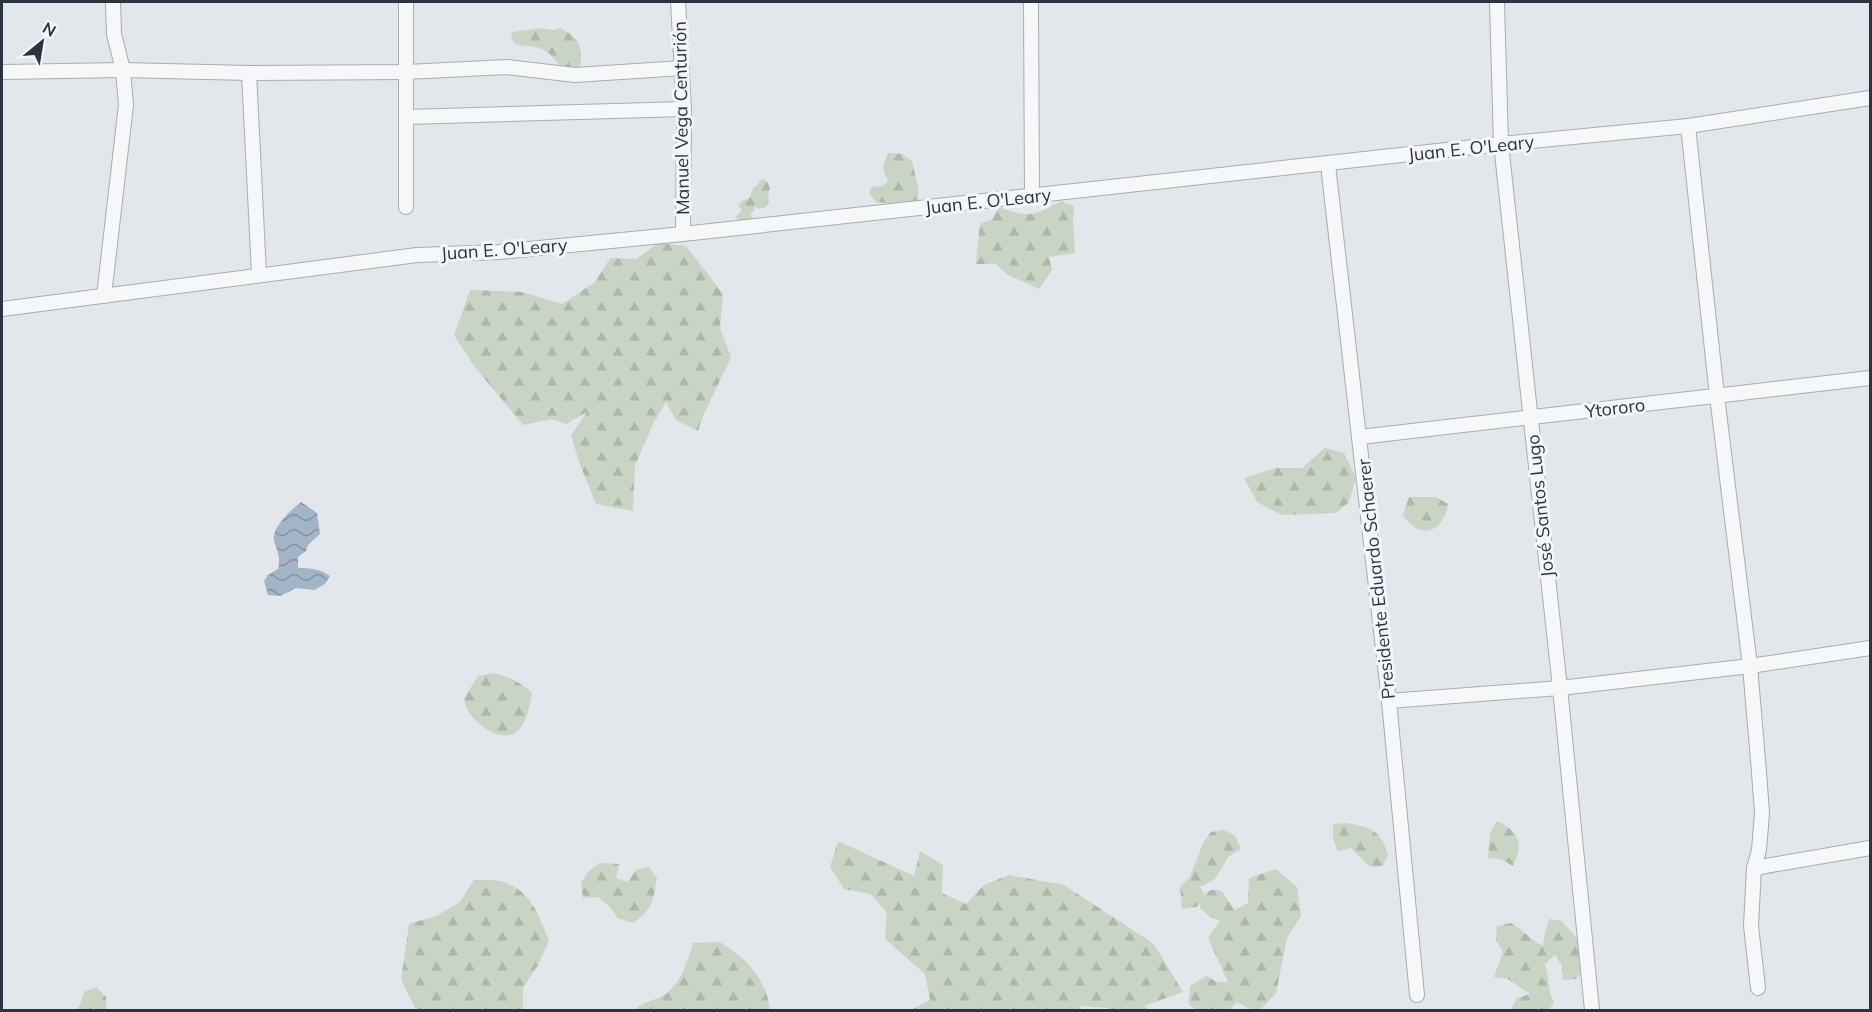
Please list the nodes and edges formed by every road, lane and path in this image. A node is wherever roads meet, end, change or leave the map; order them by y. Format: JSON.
{"nodes":[{"id":1,"x":114,"y":2,"type":"edge"},
{"id":2,"x":406,"y":2,"type":"edge"},
{"id":3,"x":678,"y":2,"type":"edge"},
{"id":4,"x":1031,"y":2,"type":"edge"},
{"id":5,"x":1497,"y":2,"type":"edge"},
{"id":6,"x":682,"y":69,"type":"junction"},
{"id":7,"x":123,"y":70,"type":"junction"},
{"id":8,"x":2,"y":72,"type":"edge"},
{"id":9,"x":406,"y":72,"type":"junction"},
{"id":10,"x":249,"y":73,"type":"junction"},
{"id":11,"x":1870,"y":98,"type":"edge"},
{"id":12,"x":684,"y":109,"type":"junction"},
{"id":13,"x":406,"y":117,"type":"junction"},
{"id":14,"x":1688,"y":126,"type":"junction"},
{"id":15,"x":1501,"y":144,"type":"junction"},
{"id":16,"x":1328,"y":165,"type":"junction"},
{"id":17,"x":1032,"y":197,"type":"junction"},
{"id":18,"x":406,"y":207,"type":"dead end"},
{"id":19,"x":683,"y":234,"type":"junction"},
{"id":20,"x":259,"y":274,"type":"junction"},
{"id":21,"x":104,"y":296,"type":"junction"},
{"id":22,"x":2,"y":309,"type":"edge"},
{"id":23,"x":1870,"y":378,"type":"edge"},
{"id":24,"x":1717,"y":396,"type":"junction"},
{"id":25,"x":1529,"y":417,"type":"junction"},
{"id":26,"x":1360,"y":437,"type":"junction"},
{"id":27,"x":1870,"y":648,"type":"edge"},
{"id":28,"x":1750,"y":666,"type":"junction"},
{"id":29,"x":1560,"y":688,"type":"junction"},
{"id":30,"x":1389,"y":701,"type":"junction"},
{"id":31,"x":1870,"y":848,"type":"edge"},
{"id":32,"x":1754,"y":868,"type":"junction"},
{"id":33,"x":1758,"y":988,"type":"dead end"},
{"id":34,"x":1417,"y":995,"type":"dead end"},
{"id":35,"x":1592,"y":1011,"type":"edge"}],
"edges":[{"from":1,"to":7,"type":"street"},
{"from":2,"to":9,"type":"street"},
{"from":3,"to":6,"type":"street","name":"Manuel Vega Centurión"},
{"from":4,"to":17,"type":"street"},
{"from":5,"to":15,"type":"street","name":"José Santos Lugo"},
{"from":6,"to":9,"type":"street"},
{"from":6,"to":12,"type":"street","name":"Manuel Vega Centurión"},
{"from":7,"to":8,"type":"street"},
{"from":7,"to":10,"type":"street"},
{"from":7,"to":21,"type":"street"},
{"from":9,"to":10,"type":"street"},
{"from":9,"to":13,"type":"street"},
{"from":10,"to":20,"type":"street"},
{"from":11,"to":14,"type":"street","name":"Juan E. O'Leary"},
{"from":12,"to":13,"type":"street"},
{"from":12,"to":19,"type":"street","name":"Manuel Vega Centurión"},
{"from":13,"to":18,"type":"street"},
{"from":14,"to":15,"type":"street","name":"Juan E. O'Leary"},
{"from":14,"to":24,"type":"street"},
{"from":15,"to":16,"type":"street","name":"Juan E. O'Leary"},
{"from":15,"to":25,"type":"street","name":"José Santos Lugo"},
{"from":16,"to":17,"type":"street","name":"Juan E. O'Leary"},
{"from":16,"to":26,"type":"street","name":"Presidente Eduardo Schaerer"},
{"from":17,"to":19,"type":"street","name":"Juan E. O'Leary"},
{"from":19,"to":20,"type":"street","name":"Juan E. O'Leary"},
{"from":20,"to":21,"type":"street","name":"Juan E. O'Leary"},
{"from":21,"to":22,"type":"street","name":"Juan E. O'Leary"},
{"from":23,"to":24,"type":"street","name":"Ytororo"},
{"from":24,"to":25,"type":"street","name":"Ytororo"},
{"from":24,"to":28,"type":"street"},
{"from":25,"to":26,"type":"street","name":"Ytororo"},
{"from":25,"to":29,"type":"street","name":"José Santos Lugo"},
{"from":26,"to":30,"type":"street","name":"Presidente Eduardo Schaerer"},
{"from":27,"to":28,"type":"street"},
{"from":28,"to":29,"type":"street"},
{"from":28,"to":32,"type":"street"},
{"from":29,"to":30,"type":"street"},
{"from":29,"to":35,"type":"street","name":"José Santos Lugo"},
{"from":30,"to":34,"type":"street","name":"Presidente Eduardo Schaerer"},
{"from":31,"to":32,"type":"street"},
{"from":32,"to":33,"type":"street"}]}
